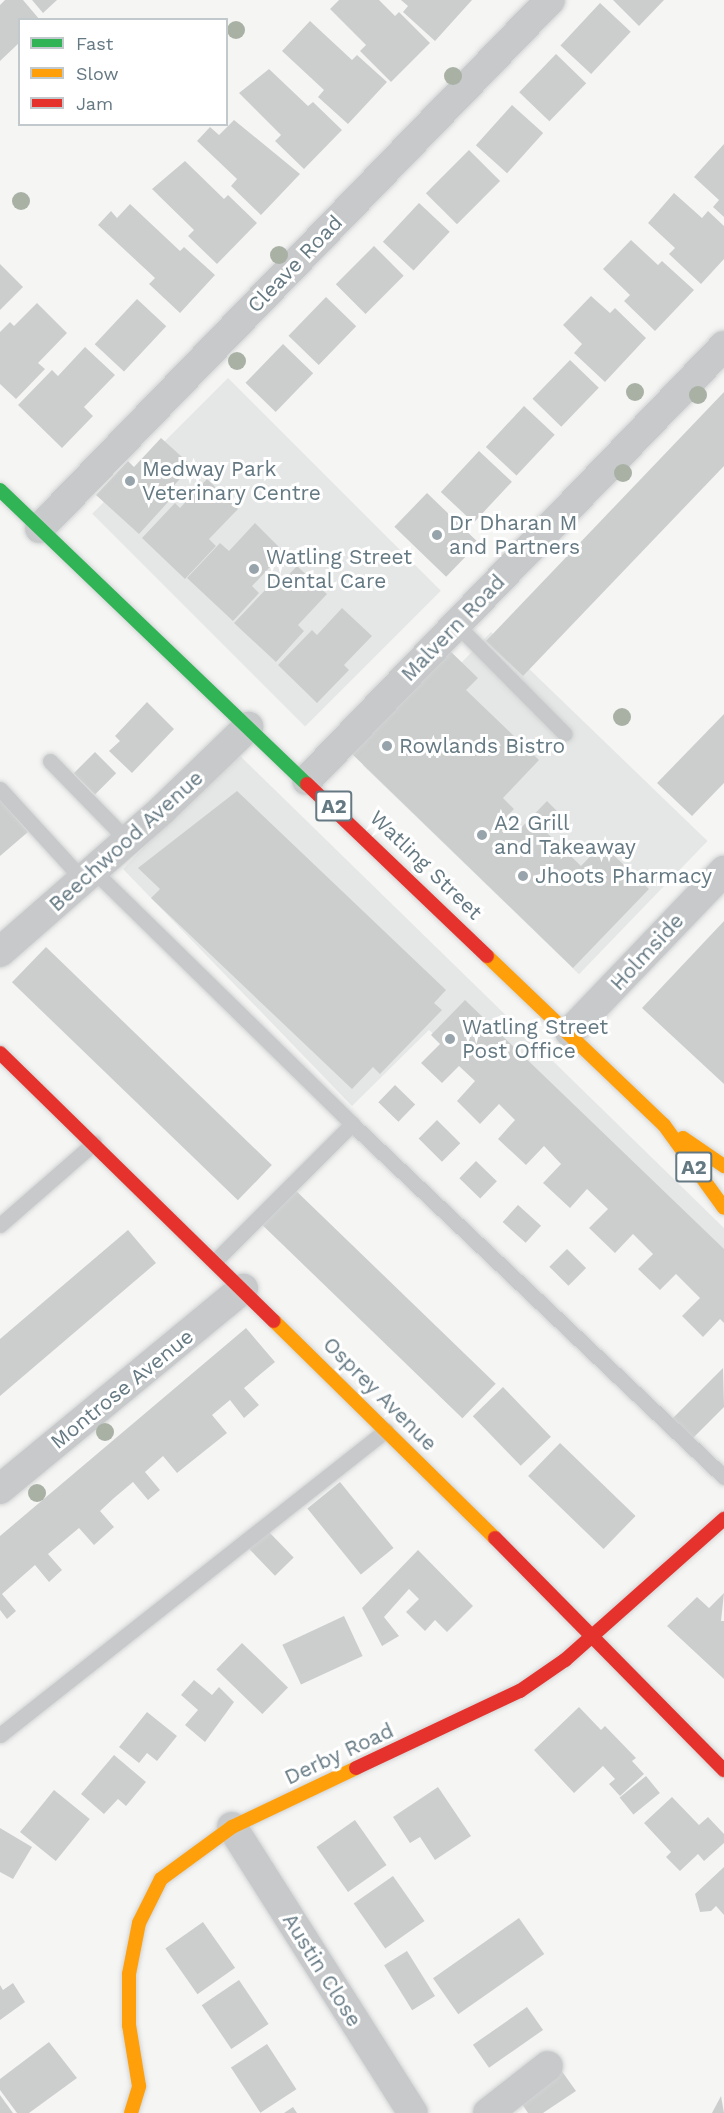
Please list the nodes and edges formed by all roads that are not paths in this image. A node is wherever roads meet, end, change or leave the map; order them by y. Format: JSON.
{"nodes":[{"id":1,"x":550,"y":0,"type":"edge"},
{"id":2,"x":724,"y":346,"type":"edge"},
{"id":3,"x":0,"y":490,"type":"edge"},
{"id":4,"x":40,"y":528,"type":"junction"},
{"id":5,"x":457,"y":625,"type":"junction"},
{"id":6,"x":248,"y":727,"type":"junction"},
{"id":7,"x":565,"y":734,"type":"dead end"},
{"id":8,"x":50,"y":761,"type":"dead end"},
{"id":9,"x":307,"y":780,"type":"junction"},
{"id":10,"x":0,"y":789,"type":"edge"},
{"id":11,"x":128,"y":841,"type":"junction"},
{"id":12,"x":724,"y":871,"type":"edge"},
{"id":13,"x":89,"y":876,"type":"junction"},
{"id":14,"x":0,"y":952,"type":"edge"},
{"id":15,"x":570,"y":1032,"type":"junction"},
{"id":16,"x":0,"y":1053,"type":"edge"},
{"id":17,"x":352,"y":1124,"type":"junction"},
{"id":18,"x":664,"y":1125,"type":"junction"},
{"id":19,"x":94,"y":1143,"type":"junction"},
{"id":20,"x":724,"y":1166,"type":"edge"},
{"id":21,"x":724,"y":1208,"type":"edge"},
{"id":22,"x":0,"y":1225,"type":"edge"},
{"id":23,"x":215,"y":1262,"type":"junction"},
{"id":24,"x":243,"y":1289,"type":"junction"},
{"id":25,"x":386,"y":1430,"type":"junction"},
{"id":26,"x":724,"y":1478,"type":"edge"},
{"id":27,"x":0,"y":1489,"type":"edge"},
{"id":28,"x":724,"y":1519,"type":"edge"},
{"id":29,"x":594,"y":1635,"type":"junction"},
{"id":30,"x":0,"y":1735,"type":"edge"},
{"id":31,"x":724,"y":1770,"type":"edge"},
{"id":32,"x":232,"y":1827,"type":"junction"},
{"id":33,"x":548,"y":2066,"type":"dead end"},
{"id":34,"x":131,"y":2113,"type":"edge"},
{"id":35,"x":413,"y":2113,"type":"edge"},
{"id":36,"x":488,"y":2113,"type":"edge"}],
"edges":[{"from":1,"to":4,"type":"street","name":"Cleave Road"},
{"from":2,"to":5,"type":"street","name":"Malvern Road"},
{"from":3,"to":4,"type":"street","name":"Watling Street","number":"A2"},
{"from":4,"to":6,"type":"street","name":"Watling Street","number":"A2"},
{"from":5,"to":7,"type":"lane"},
{"from":5,"to":9,"type":"street","name":"Malvern Road"},
{"from":6,"to":9,"type":"street","name":"Watling Street","number":"A2"},
{"from":6,"to":11,"type":"street","name":"Beechwood Avenue"},
{"from":8,"to":11,"type":"lane"},
{"from":9,"to":15,"type":"street","name":"Watling Street","number":"A2"},
{"from":10,"to":13,"type":"lane"},
{"from":11,"to":13,"type":"street","name":"Beechwood Avenue"},
{"from":12,"to":15,"type":"street","name":"Holmside"},
{"from":13,"to":14,"type":"street","name":"Beechwood Avenue"},
{"from":13,"to":17,"type":"lane"},
{"from":15,"to":18,"type":"street","name":"Watling Street","number":"A2"},
{"from":16,"to":19,"type":"street","name":"Osprey Avenue"},
{"from":17,"to":23,"type":"lane"},
{"from":17,"to":26,"type":"lane"},
{"from":18,"to":20,"type":"street","name":"Watling Street","number":"A2"},
{"from":18,"to":21,"type":"street","name":"Watling Street","number":"A2"},
{"from":19,"to":22,"type":"lane"},
{"from":19,"to":23,"type":"street","name":"Osprey Avenue"},
{"from":23,"to":24,"type":"street","name":"Osprey Avenue"},
{"from":24,"to":25,"type":"street","name":"Osprey Avenue"},
{"from":24,"to":27,"type":"street","name":"Montrose Avenue"},
{"from":25,"to":29,"type":"street","name":"Osprey Avenue"},
{"from":25,"to":30,"type":"lane"},
{"from":28,"to":29,"type":"street","name":"Derby Road"},
{"from":29,"to":31,"type":"street","name":"Osprey Avenue"},
{"from":29,"to":32,"type":"street","name":"Derby Road"},
{"from":32,"to":34,"type":"street","name":"Derby Road"},
{"from":32,"to":35,"type":"street","name":"Austin Close"},
{"from":33,"to":36,"type":"street"}]}
